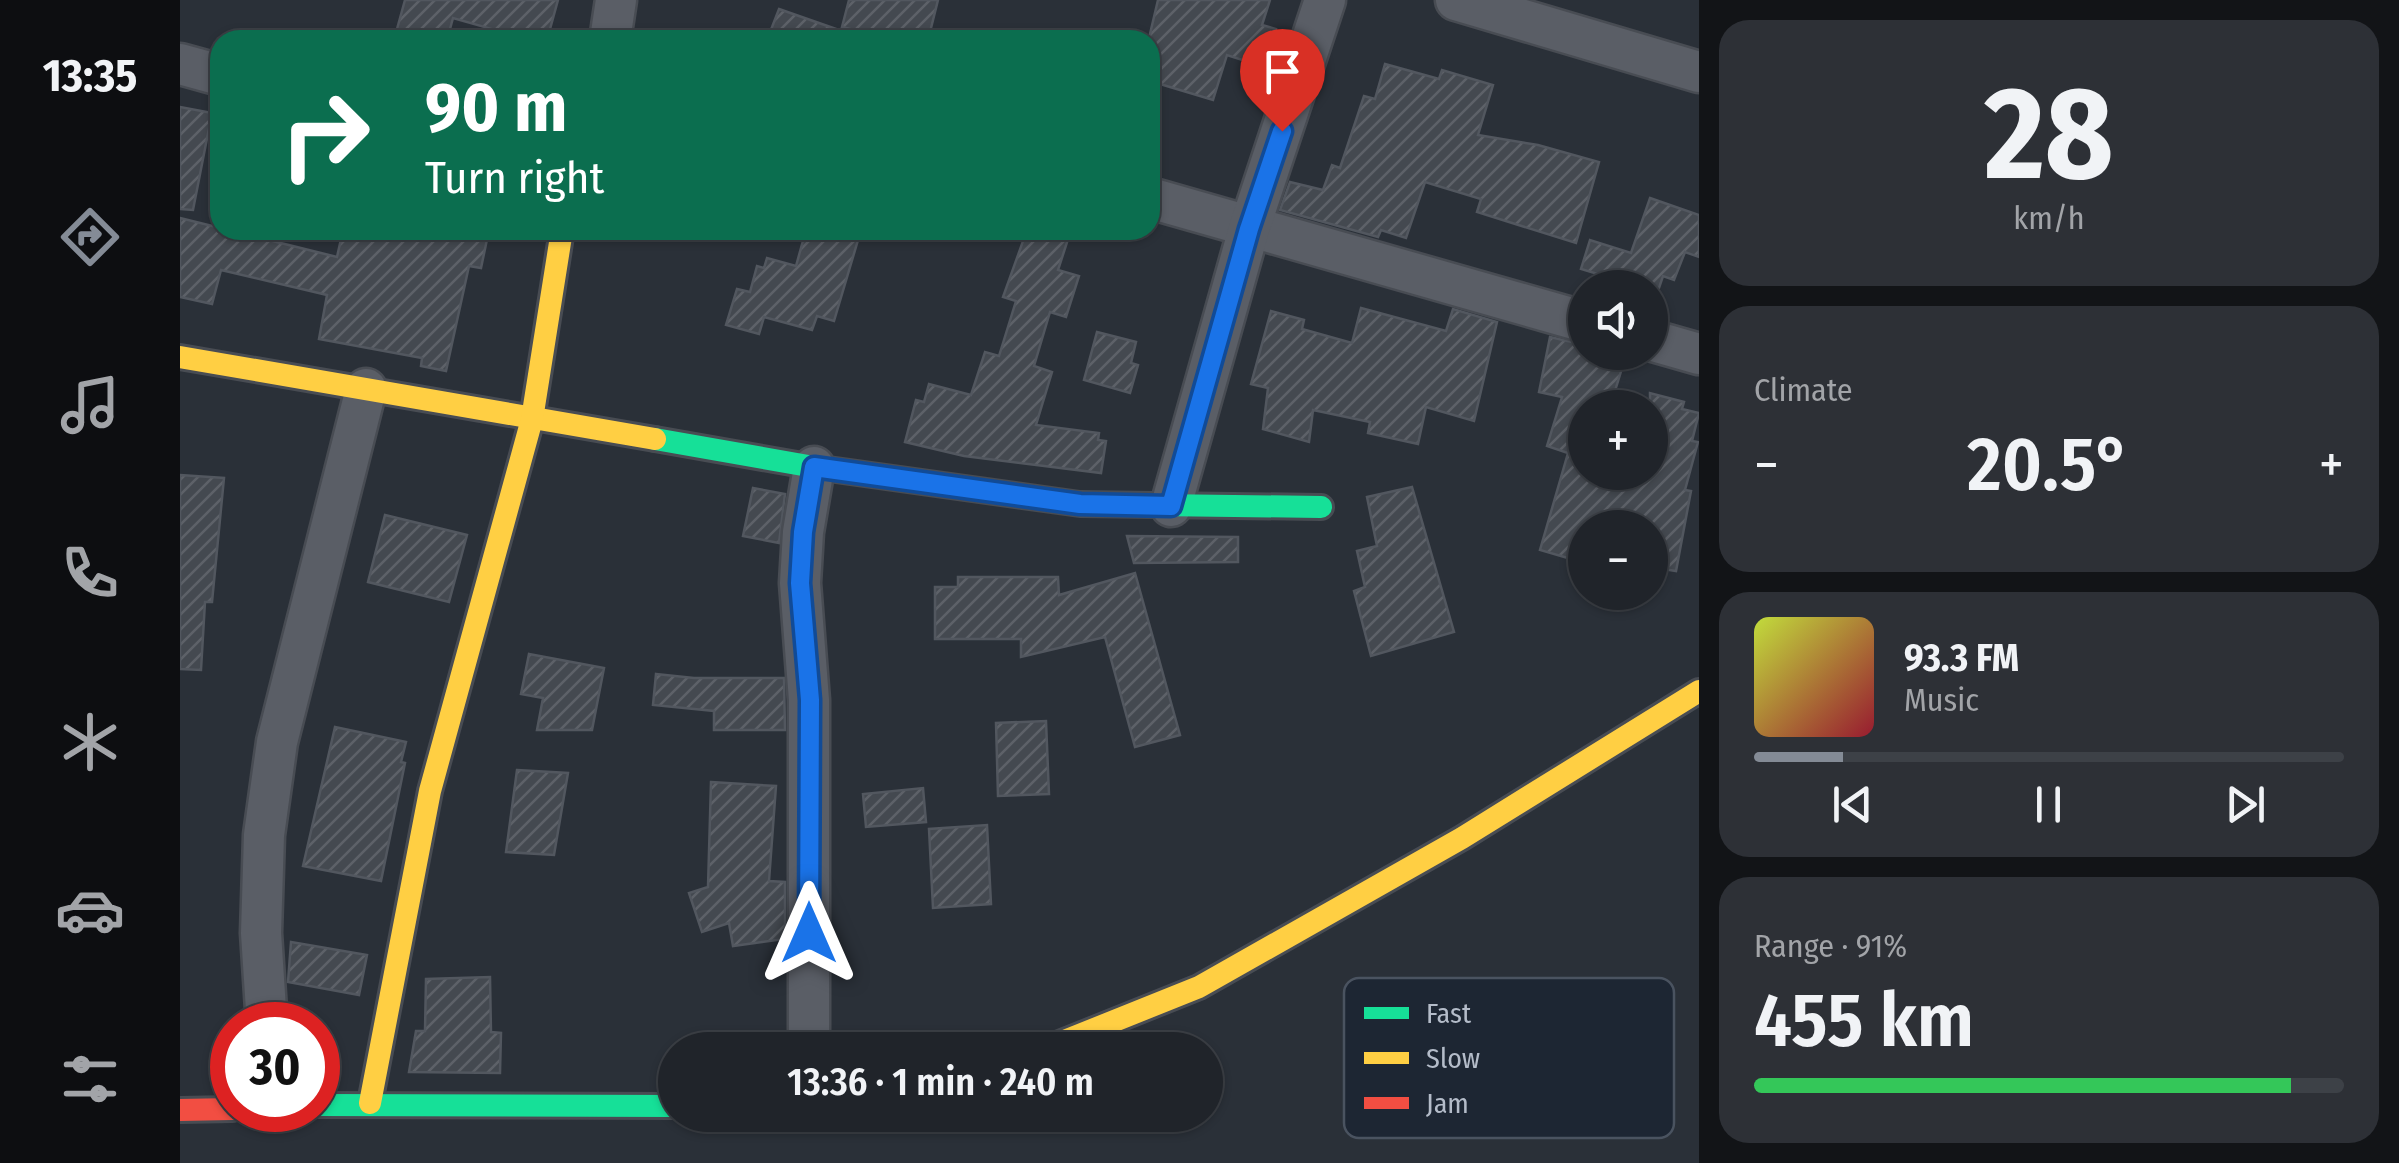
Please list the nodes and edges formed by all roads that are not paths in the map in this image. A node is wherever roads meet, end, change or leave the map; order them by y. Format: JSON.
{"nodes":[{"id":1,"x":1326,"y":0,"type":"edge"},
{"id":2,"x":1456,"y":0,"type":"edge"},
{"id":3,"x":180,"y":64,"type":"edge"},
{"id":4,"x":210,"y":72,"type":"edge"},
{"id":5,"x":1699,"y":72,"type":"edge"},
{"id":6,"x":1160,"y":201,"type":"edge"},
{"id":7,"x":1249,"y":229,"type":"junction"},
{"id":8,"x":560,"y":240,"type":"edge"},
{"id":9,"x":1568,"y":317,"type":"edge"},
{"id":10,"x":1668,"y":345,"type":"edge"},
{"id":11,"x":1699,"y":354,"type":"edge"},
{"id":12,"x":180,"y":357,"type":"edge"},
{"id":13,"x":366,"y":389,"type":"junction"},
{"id":14,"x":532,"y":420,"type":"junction"},
{"id":15,"x":814,"y":467,"type":"junction"},
{"id":16,"x":1171,"y":506,"type":"junction"},
{"id":17,"x":1321,"y":507,"type":"dead end"},
{"id":18,"x":1699,"y":691,"type":"edge"},
{"id":19,"x":265,"y":1002,"type":"edge"},
{"id":20,"x":809,"y":1032,"type":"edge"},
{"id":21,"x":1088,"y":1032,"type":"edge"},
{"id":22,"x":370,"y":1103,"type":"junction"},
{"id":23,"x":340,"y":1105,"type":"edge"},
{"id":24,"x":658,"y":1106,"type":"edge"},
{"id":25,"x":210,"y":1109,"type":"edge"},
{"id":26,"x":180,"y":1110,"type":"edge"}],
"edges":[{"from":1,"to":7,"type":"street"},
{"from":2,"to":5,"type":"street"},
{"from":3,"to":4,"type":"street"},
{"from":6,"to":7,"type":"street"},
{"from":7,"to":9,"type":"street"},
{"from":7,"to":16,"type":"street"},
{"from":8,"to":14,"type":"street"},
{"from":10,"to":11,"type":"street"},
{"from":12,"to":13,"type":"street"},
{"from":13,"to":14,"type":"street"},
{"from":13,"to":19,"type":"street"},
{"from":14,"to":15,"type":"street"},
{"from":14,"to":22,"type":"street"},
{"from":15,"to":16,"type":"street"},
{"from":15,"to":20,"type":"street"},
{"from":16,"to":17,"type":"street"},
{"from":18,"to":21,"type":"street"},
{"from":22,"to":23,"type":"street"},
{"from":22,"to":24,"type":"street"},
{"from":25,"to":26,"type":"street"}]}
